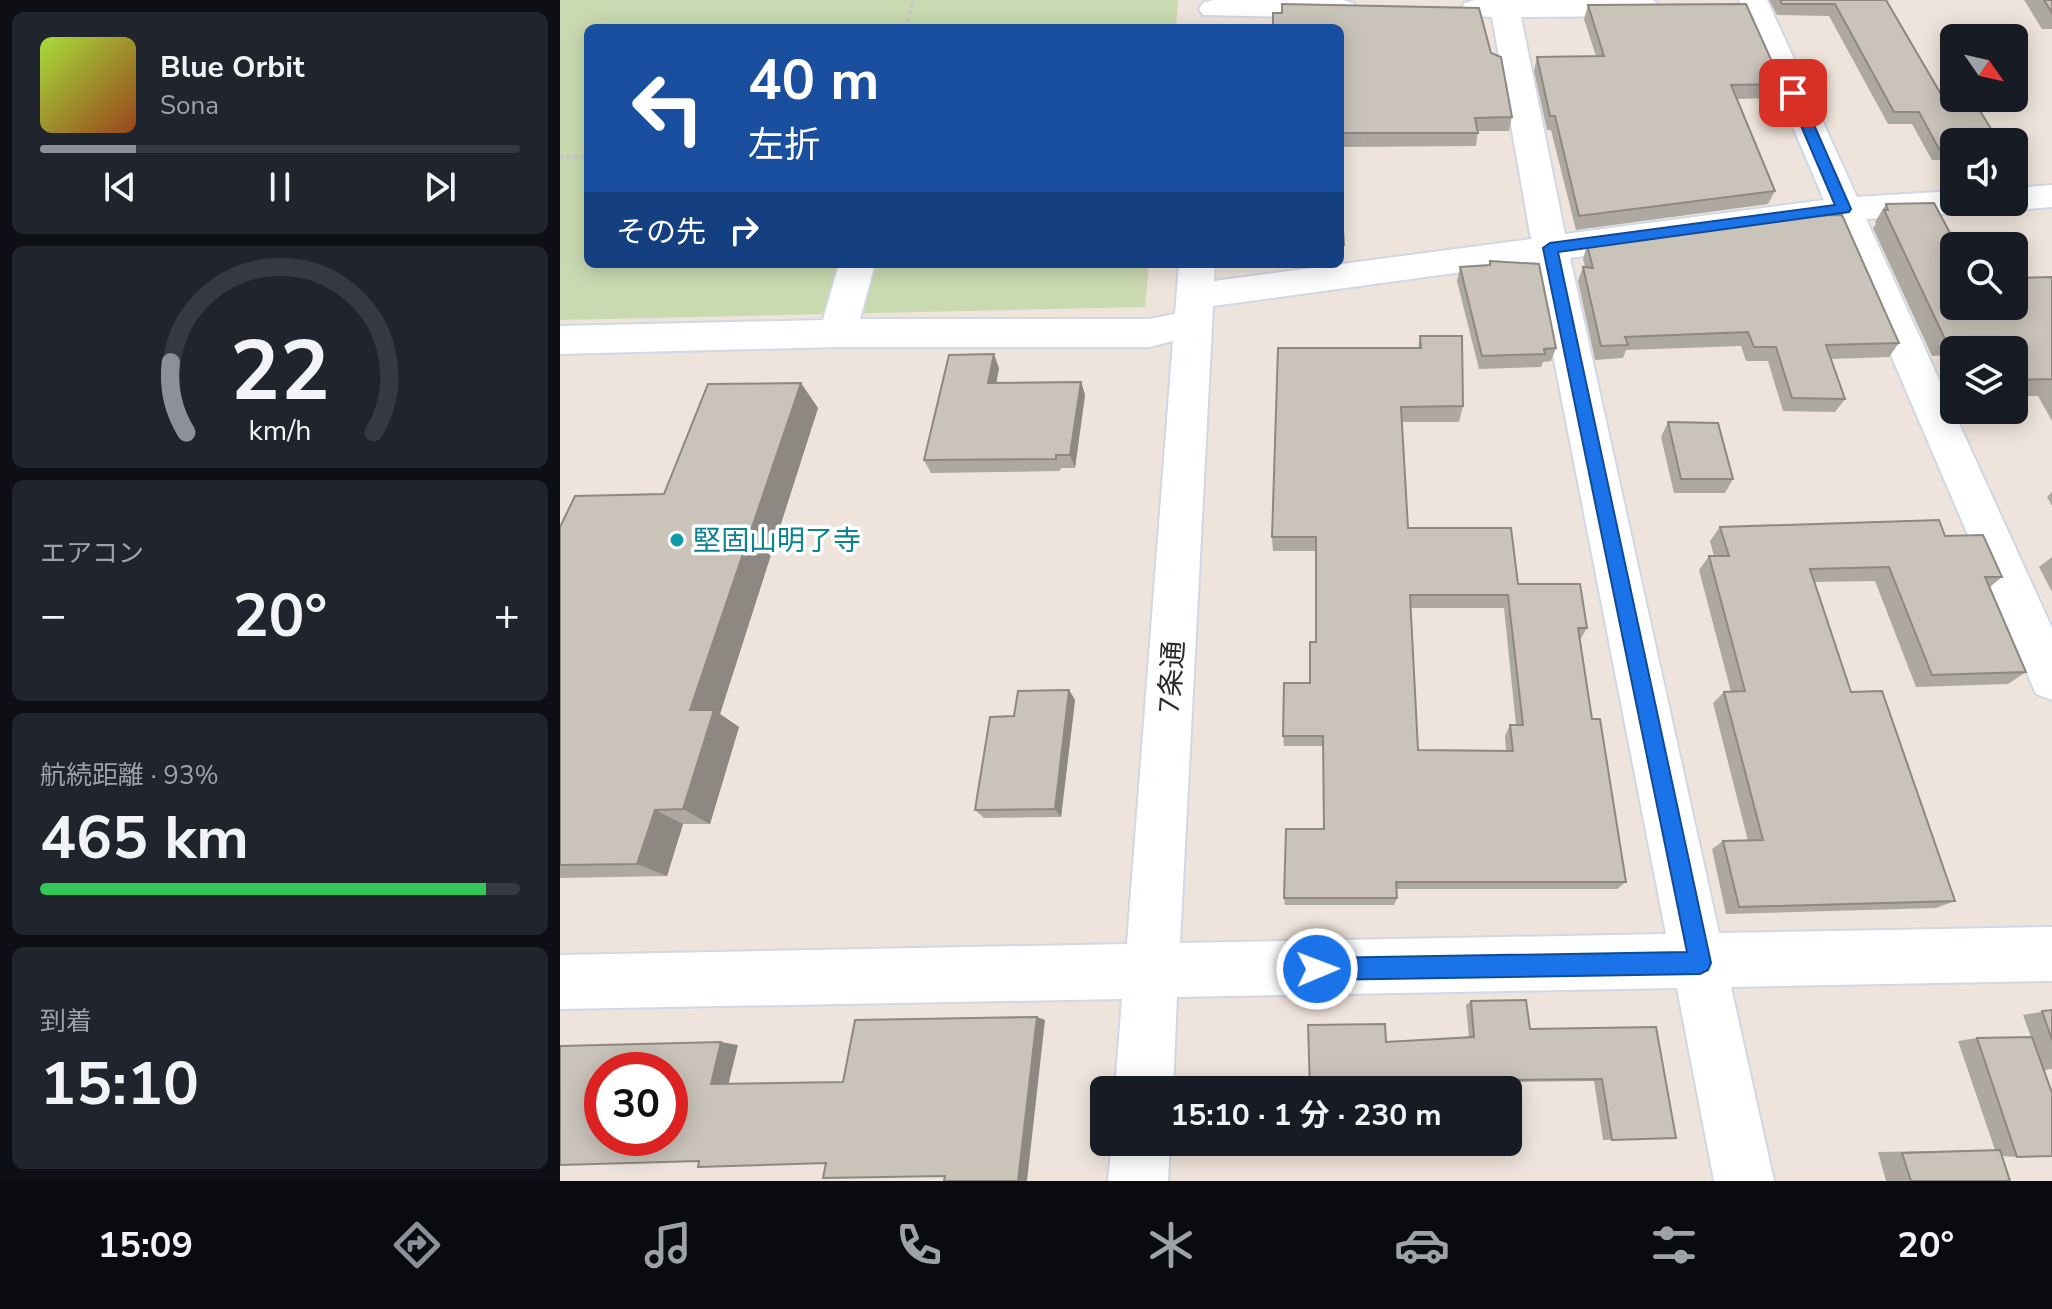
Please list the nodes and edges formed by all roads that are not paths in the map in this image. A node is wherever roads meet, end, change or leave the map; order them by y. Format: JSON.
{"nodes":[{"id":1,"x":1504,"y":4,"type":"edge"},
{"id":2,"x":1744,"y":4,"type":"edge"},
{"id":3,"x":1677,"y":7,"type":"edge"},
{"id":4,"x":1369,"y":9,"type":"edge"},
{"id":5,"x":1444,"y":9,"type":"edge"},
{"id":6,"x":1213,"y":12,"type":"edge"},
{"id":7,"x":2052,"y":196,"type":"edge"},
{"id":8,"x":2028,"y":198,"type":"edge"},
{"id":9,"x":1940,"y":203,"type":"edge"},
{"id":10,"x":1844,"y":209,"type":"junction"},
{"id":11,"x":1550,"y":248,"type":"junction"},
{"id":12,"x":856,"y":268,"type":"edge"},
{"id":13,"x":1194,"y":294,"type":"edge"},
{"id":14,"x":838,"y":333,"type":"junction"},
{"id":15,"x":560,"y":340,"type":"edge"},
{"id":16,"x":2052,"y":679,"type":"edge"},
{"id":17,"x":2052,"y":954,"type":"edge"},
{"id":18,"x":1700,"y":963,"type":"junction"},
{"id":19,"x":1151,"y":972,"type":"junction"},
{"id":20,"x":560,"y":982,"type":"edge"},
{"id":21,"x":1145,"y":1076,"type":"edge"},
{"id":22,"x":1140,"y":1156,"type":"edge"},
{"id":23,"x":1138,"y":1181,"type":"edge"},
{"id":24,"x":1744,"y":1181,"type":"edge"}],
"edges":[{"from":1,"to":3,"type":"street"},
{"from":1,"to":5,"type":"street"},
{"from":1,"to":11,"type":"street"},
{"from":2,"to":10,"type":"street"},
{"from":4,"to":6,"type":"street"},
{"from":7,"to":8,"type":"street"},
{"from":9,"to":10,"type":"street"},
{"from":10,"to":11,"type":"street"},
{"from":10,"to":16,"type":"street"},
{"from":11,"to":13,"type":"street"},
{"from":11,"to":18,"type":"street"},
{"from":12,"to":14,"type":"street"},
{"from":13,"to":14,"type":"street"},
{"from":13,"to":19,"type":"street","name":"7条通"},
{"from":14,"to":15,"type":"street"},
{"from":17,"to":18,"type":"street"},
{"from":18,"to":19,"type":"street"},
{"from":18,"to":24,"type":"street"},
{"from":19,"to":20,"type":"street"},
{"from":19,"to":21,"type":"street","name":"7条通"},
{"from":22,"to":23,"type":"street"}]}
